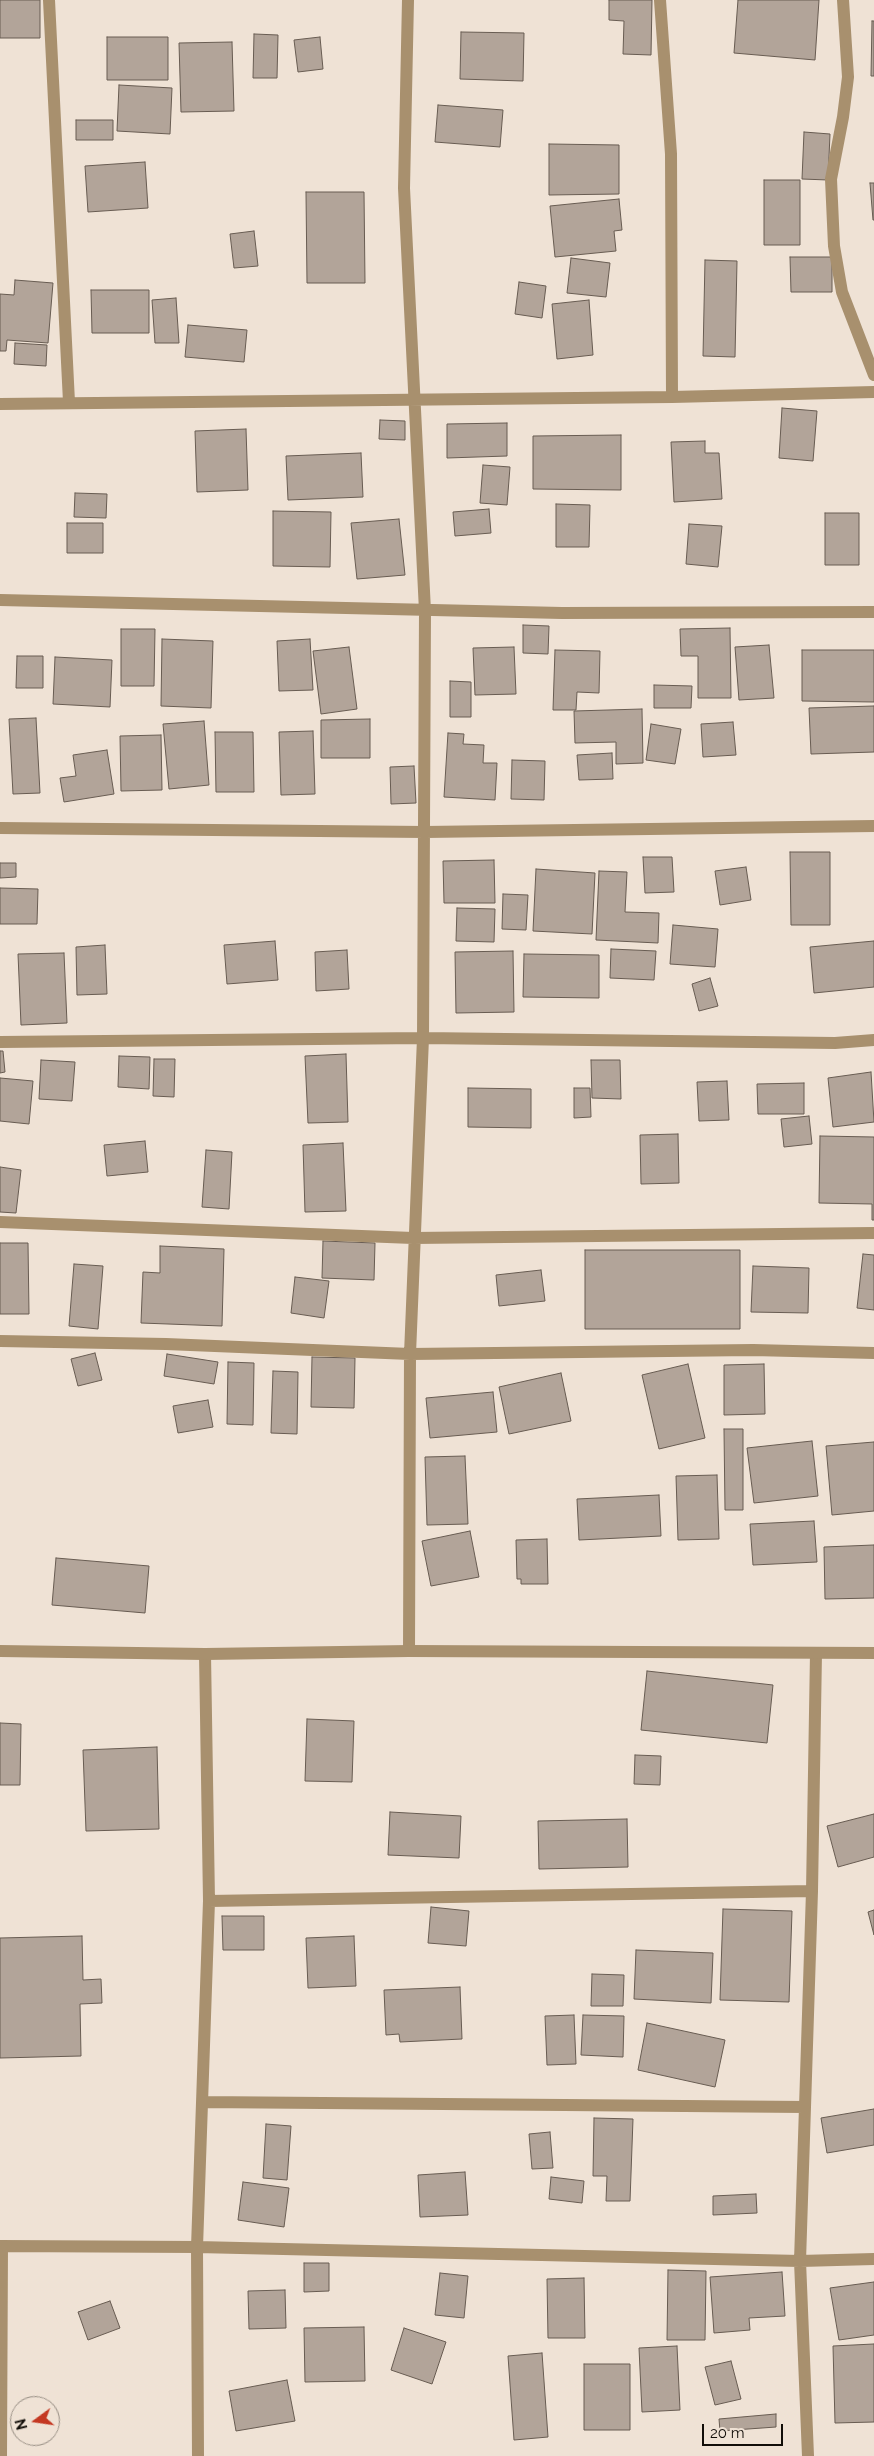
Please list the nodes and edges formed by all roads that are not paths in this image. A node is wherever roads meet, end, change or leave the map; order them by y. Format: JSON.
{"nodes":[{"id":1,"x":49,"y":0,"type":"edge"},
{"id":2,"x":408,"y":0,"type":"edge"},
{"id":3,"x":660,"y":0,"type":"edge"},
{"id":4,"x":844,"y":0,"type":"edge"},
{"id":5,"x":874,"y":375,"type":"edge"},
{"id":6,"x":874,"y":392,"type":"edge"},
{"id":7,"x":672,"y":397,"type":"junction"},
{"id":8,"x":415,"y":398,"type":"junction"},
{"id":9,"x":70,"y":402,"type":"junction"},
{"id":10,"x":0,"y":404,"type":"edge"},
{"id":11,"x":0,"y":600,"type":"edge"},
{"id":12,"x":426,"y":611,"type":"junction"},
{"id":13,"x":874,"y":612,"type":"edge"},
{"id":14,"x":874,"y":826,"type":"edge"},
{"id":15,"x":0,"y":828,"type":"edge"},
{"id":16,"x":425,"y":832,"type":"junction"},
{"id":17,"x":422,"y":1038,"type":"junction"},
{"id":18,"x":874,"y":1040,"type":"edge"},
{"id":19,"x":0,"y":1042,"type":"edge"},
{"id":20,"x":0,"y":1222,"type":"edge"},
{"id":21,"x":874,"y":1233,"type":"edge"},
{"id":22,"x":413,"y":1238,"type":"junction"},
{"id":23,"x":0,"y":1341,"type":"edge"},
{"id":24,"x":874,"y":1353,"type":"edge"},
{"id":25,"x":410,"y":1354,"type":"junction"},
{"id":26,"x":0,"y":1650,"type":"edge"},
{"id":27,"x":409,"y":1651,"type":"junction"},
{"id":28,"x":816,"y":1652,"type":"junction"},
{"id":29,"x":874,"y":1653,"type":"edge"},
{"id":30,"x":205,"y":1654,"type":"junction"},
{"id":31,"x":812,"y":1891,"type":"junction"},
{"id":32,"x":209,"y":1901,"type":"junction"},
{"id":33,"x":202,"y":2102,"type":"junction"},
{"id":34,"x":805,"y":2107,"type":"junction"},
{"id":35,"x":1,"y":2246,"type":"edge"},
{"id":36,"x":197,"y":2247,"type":"junction"},
{"id":37,"x":874,"y":2259,"type":"edge"},
{"id":38,"x":800,"y":2261,"type":"junction"},
{"id":39,"x":1,"y":2456,"type":"edge"},
{"id":40,"x":198,"y":2456,"type":"edge"},
{"id":41,"x":808,"y":2456,"type":"edge"}],
"edges":[{"from":1,"to":9,"type":"street"},
{"from":2,"to":8,"type":"street"},
{"from":3,"to":7,"type":"street"},
{"from":4,"to":5,"type":"street"},
{"from":6,"to":7,"type":"street"},
{"from":7,"to":8,"type":"street"},
{"from":8,"to":9,"type":"street"},
{"from":8,"to":12,"type":"street"},
{"from":9,"to":10,"type":"street"},
{"from":11,"to":12,"type":"street"},
{"from":12,"to":13,"type":"street"},
{"from":12,"to":16,"type":"street"},
{"from":14,"to":16,"type":"street"},
{"from":15,"to":16,"type":"street"},
{"from":16,"to":17,"type":"street"},
{"from":17,"to":18,"type":"street"},
{"from":17,"to":19,"type":"street"},
{"from":17,"to":22,"type":"street"},
{"from":20,"to":22,"type":"street"},
{"from":21,"to":22,"type":"street"},
{"from":22,"to":25,"type":"street"},
{"from":23,"to":25,"type":"street"},
{"from":24,"to":25,"type":"street"},
{"from":25,"to":27,"type":"street"},
{"from":26,"to":30,"type":"street"},
{"from":27,"to":28,"type":"street"},
{"from":27,"to":30,"type":"street"},
{"from":28,"to":29,"type":"street"},
{"from":28,"to":31,"type":"street"},
{"from":30,"to":32,"type":"street"},
{"from":31,"to":32,"type":"street"},
{"from":31,"to":34,"type":"street"},
{"from":32,"to":33,"type":"street"},
{"from":33,"to":34,"type":"street"},
{"from":33,"to":36,"type":"street"},
{"from":34,"to":38,"type":"street"},
{"from":35,"to":36,"type":"street"},
{"from":35,"to":39,"type":"street"},
{"from":36,"to":38,"type":"street"},
{"from":36,"to":40,"type":"street"},
{"from":37,"to":38,"type":"street"},
{"from":38,"to":41,"type":"street"}]}
